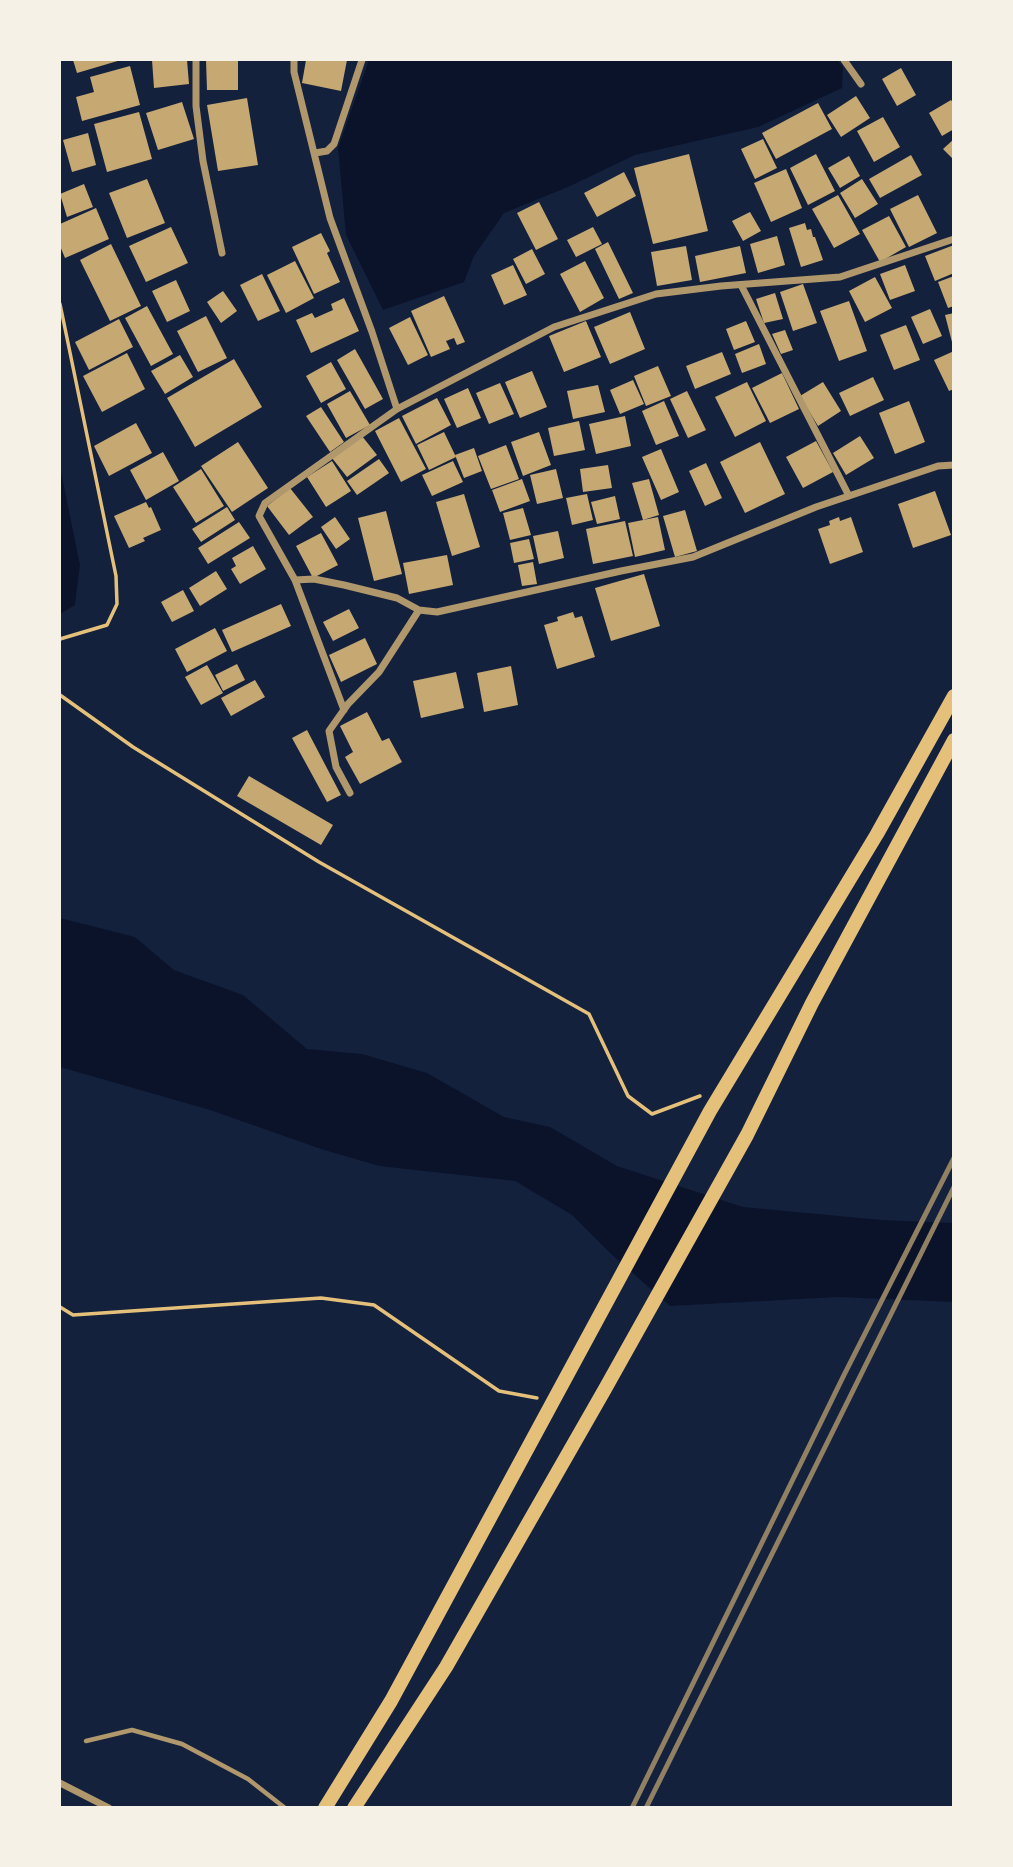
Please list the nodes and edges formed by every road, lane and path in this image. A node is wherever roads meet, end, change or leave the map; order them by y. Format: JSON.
{"nodes":[{"id":1,"x":196,"y":60,"type":"edge"},
{"id":2,"x":294,"y":60,"type":"edge"},
{"id":3,"x":362,"y":60,"type":"edge"},
{"id":4,"x":844,"y":60,"type":"edge"},
{"id":5,"x":861,"y":84,"type":"dead end"},
{"id":6,"x":315,"y":153,"type":"junction"},
{"id":7,"x":954,"y":239,"type":"edge"},
{"id":8,"x":222,"y":253,"type":"dead end"},
{"id":9,"x":741,"y":285,"type":"junction"},
{"id":10,"x":60,"y":304,"type":"edge"},
{"id":11,"x":397,"y":409,"type":"junction"},
{"id":12,"x":954,"y":465,"type":"edge"},
{"id":13,"x":849,"y":496,"type":"junction"},
{"id":14,"x":295,"y":580,"type":"junction"},
{"id":15,"x":419,"y":610,"type":"junction"},
{"id":16,"x":60,"y":639,"type":"edge"},
{"id":17,"x":60,"y":695,"type":"edge"},
{"id":18,"x":954,"y":696,"type":"edge"},
{"id":19,"x":344,"y":710,"type":"junction"},
{"id":20,"x":954,"y":740,"type":"edge"},
{"id":21,"x":350,"y":793,"type":"dead end"},
{"id":22,"x":725,"y":1086,"type":"junction"},
{"id":23,"x":60,"y":1307,"type":"edge"},
{"id":24,"x":552,"y":1401,"type":"junction"},
{"id":25,"x":86,"y":1741,"type":"dead end"},
{"id":26,"x":60,"y":1783,"type":"edge"},
{"id":27,"x":109,"y":1808,"type":"edge"},
{"id":28,"x":285,"y":1808,"type":"edge"},
{"id":29,"x":325,"y":1808,"type":"edge"},
{"id":30,"x":354,"y":1808,"type":"edge"}],
"edges":[{"from":1,"to":8,"type":"street"},
{"from":2,"to":6,"type":"street"},
{"from":3,"to":6,"type":"street"},
{"from":4,"to":5,"type":"street"},
{"from":6,"to":11,"type":"street"},
{"from":7,"to":9,"type":"street"},
{"from":9,"to":11,"type":"street"},
{"from":9,"to":13,"type":"street"},
{"from":10,"to":16,"type":"path"},
{"from":11,"to":14,"type":"street"},
{"from":12,"to":13,"type":"street"},
{"from":13,"to":15,"type":"street"},
{"from":14,"to":15,"type":"street"},
{"from":14,"to":19,"type":"street"},
{"from":15,"to":19,"type":"street"},
{"from":17,"to":22,"type":"path"},
{"from":18,"to":22,"type":"highway"},
{"from":19,"to":21,"type":"street"},
{"from":20,"to":30,"type":"highway"},
{"from":22,"to":24,"type":"highway"},
{"from":23,"to":24,"type":"path"},
{"from":24,"to":29,"type":"highway"},
{"from":25,"to":28,"type":"lane"},
{"from":26,"to":27,"type":"street"}]}
